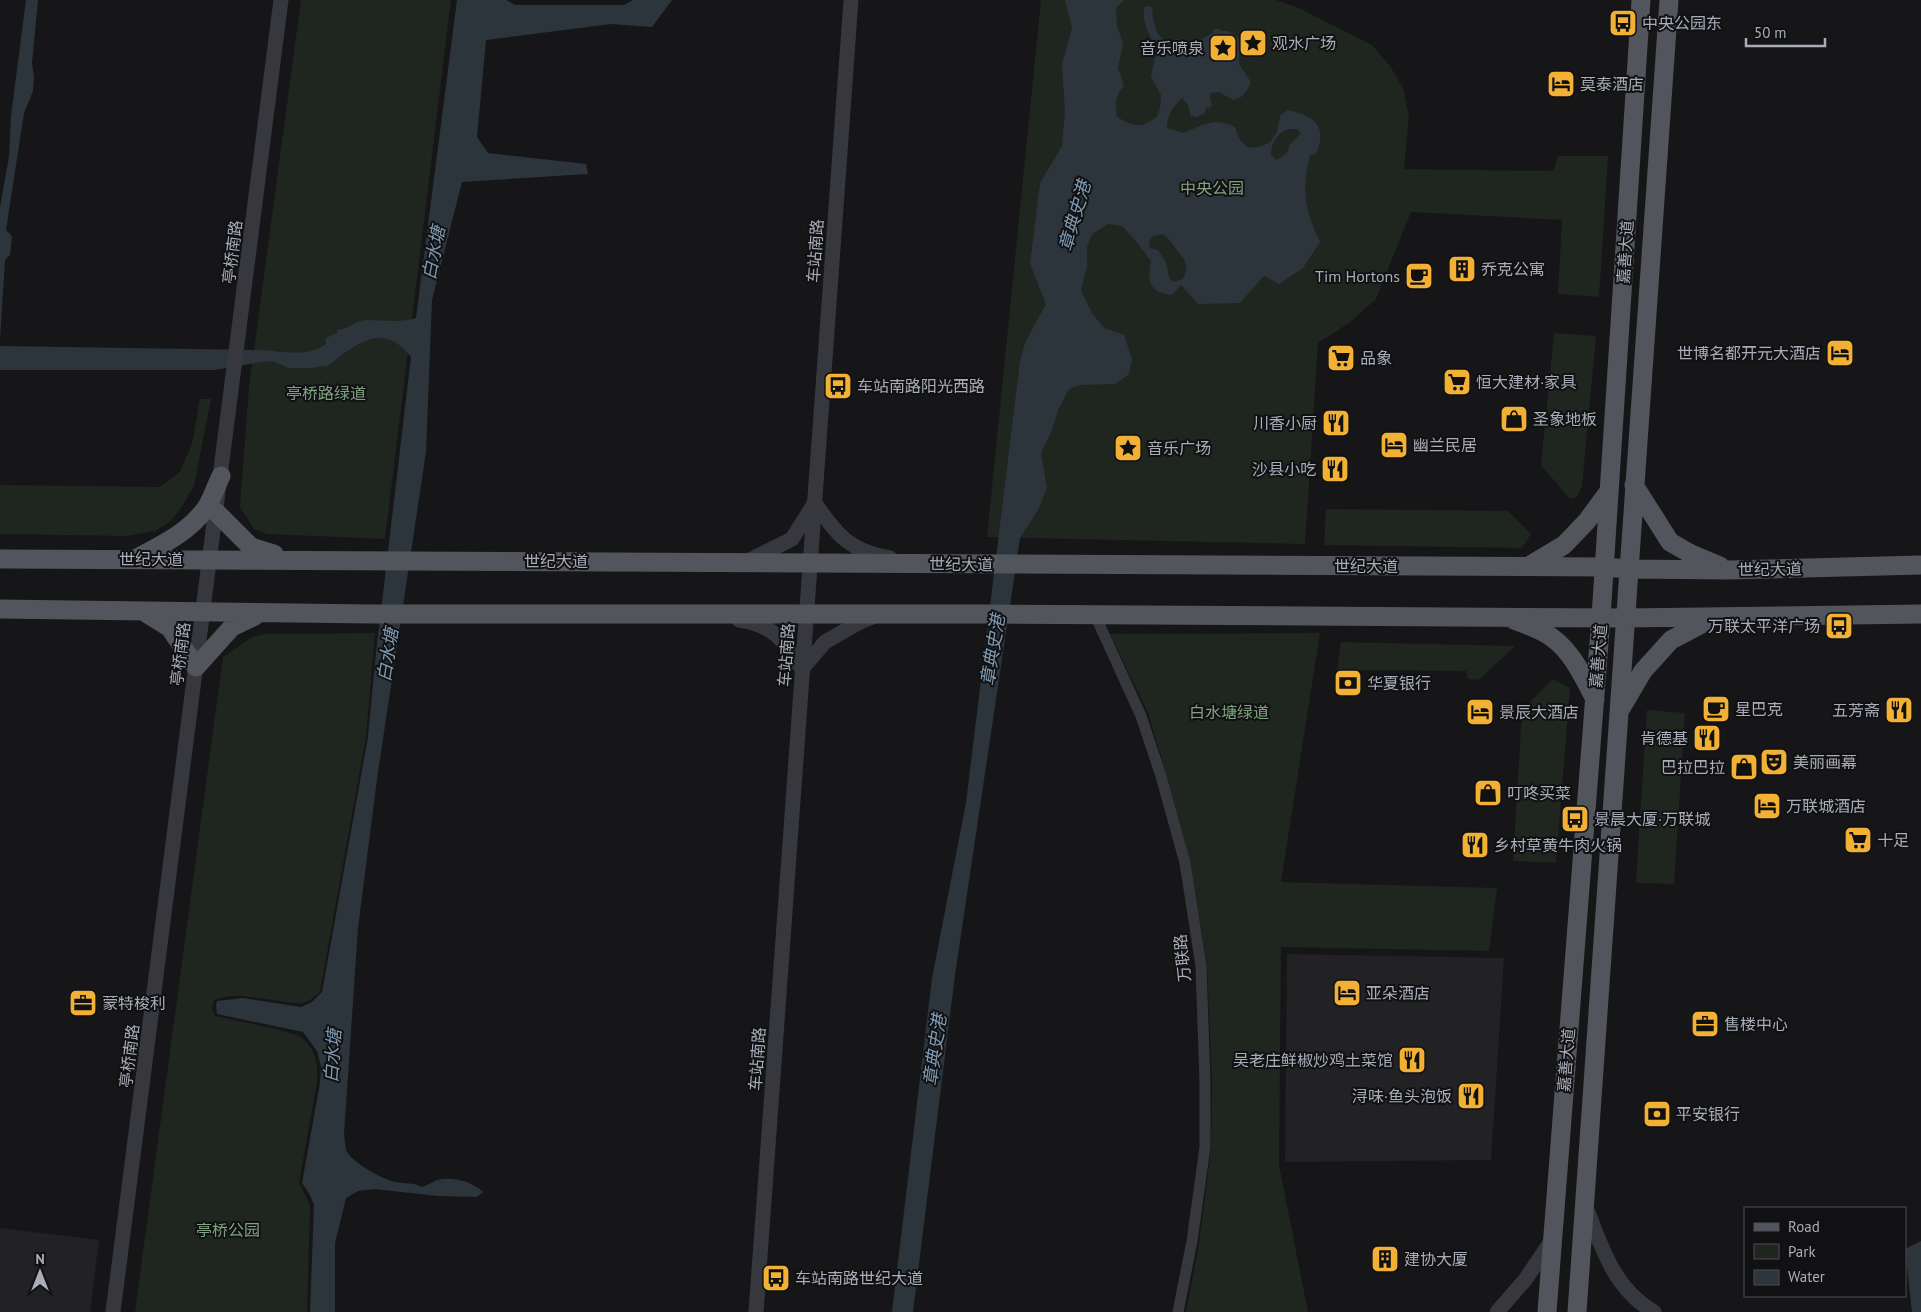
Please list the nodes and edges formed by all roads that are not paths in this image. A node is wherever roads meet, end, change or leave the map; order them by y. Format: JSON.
{"nodes":[{"id":1,"x":281,"y":0,"type":"edge"},
{"id":2,"x":851,"y":0,"type":"edge"},
{"id":3,"x":1642,"y":0,"type":"edge"},
{"id":4,"x":1669,"y":0,"type":"edge"},
{"id":5,"x":221,"y":476,"type":"junction"},
{"id":6,"x":1634,"y":486,"type":"junction"},
{"id":7,"x":1609,"y":491,"type":"junction"},
{"id":8,"x":814,"y":502,"type":"junction"},
{"id":9,"x":216,"y":512,"type":"junction"},
{"id":10,"x":0,"y":558,"type":"edge"},
{"id":11,"x":134,"y":559,"type":"junction"},
{"id":12,"x":210,"y":560,"type":"junction"},
{"id":13,"x":292,"y":560,"type":"junction"},
{"id":14,"x":745,"y":562,"type":"junction"},
{"id":15,"x":810,"y":563,"type":"junction"},
{"id":16,"x":922,"y":564,"type":"junction"},
{"id":17,"x":1528,"y":566,"type":"junction"},
{"id":18,"x":1921,"y":566,"type":"edge"},
{"id":19,"x":1604,"y":567,"type":"junction"},
{"id":20,"x":1628,"y":569,"type":"junction"},
{"id":21,"x":1728,"y":570,"type":"junction"},
{"id":22,"x":0,"y":609,"type":"edge"},
{"id":23,"x":144,"y":612,"type":"junction"},
{"id":24,"x":203,"y":613,"type":"junction"},
{"id":25,"x":260,"y":614,"type":"junction"},
{"id":26,"x":696,"y":614,"type":"junction"},
{"id":27,"x":806,"y":614,"type":"junction"},
{"id":28,"x":881,"y":614,"type":"junction"},
{"id":29,"x":1921,"y":614,"type":"edge"},
{"id":30,"x":1095,"y":615,"type":"junction"},
{"id":31,"x":1506,"y":617,"type":"junction"},
{"id":32,"x":1601,"y":617,"type":"junction"},
{"id":33,"x":1714,"y":617,"type":"junction"},
{"id":34,"x":1624,"y":618,"type":"junction"},
{"id":35,"x":196,"y":667,"type":"junction"},
{"id":36,"x":802,"y":669,"type":"junction"},
{"id":37,"x":1595,"y":699,"type":"junction"},
{"id":38,"x":1618,"y":714,"type":"junction"},
{"id":39,"x":1584,"y":1204,"type":"junction"},
{"id":40,"x":1552,"y":1240,"type":"junction"},
{"id":41,"x":113,"y":1312,"type":"edge"},
{"id":42,"x":756,"y":1312,"type":"edge"},
{"id":43,"x":1178,"y":1312,"type":"edge"},
{"id":44,"x":1497,"y":1312,"type":"edge"},
{"id":45,"x":1546,"y":1312,"type":"edge"},
{"id":46,"x":1577,"y":1312,"type":"edge"},
{"id":47,"x":1654,"y":1312,"type":"edge"}],
"edges":[{"from":1,"to":5,"type":"street","name":"亭桥南路"},
{"from":2,"to":8,"type":"street","name":"车站南路"},
{"from":3,"to":7,"type":"main road","name":"嘉善大道"},
{"from":4,"to":6,"type":"main road","name":"嘉善大道"},
{"from":5,"to":9,"type":"street","name":"亭桥南路"},
{"from":5,"to":11,"type":"main road"},
{"from":6,"to":20,"type":"main road","name":"嘉善大道"},
{"from":6,"to":21,"type":"main road"},
{"from":7,"to":17,"type":"main road"},
{"from":7,"to":19,"type":"main road","name":"嘉善大道"},
{"from":8,"to":14,"type":"street"},
{"from":8,"to":15,"type":"street","name":"车站南路"},
{"from":8,"to":16,"type":"street"},
{"from":9,"to":12,"type":"street","name":"亭桥南路"},
{"from":9,"to":13,"type":"main road"},
{"from":10,"to":11,"type":"main road","name":"世纪大道"},
{"from":11,"to":12,"type":"main road","name":"世纪大道"},
{"from":12,"to":13,"type":"main road","name":"世纪大道"},
{"from":12,"to":24,"type":"street","name":"亭桥南路"},
{"from":13,"to":14,"type":"main road","name":"世纪大道"},
{"from":14,"to":15,"type":"main road","name":"世纪大道"},
{"from":15,"to":16,"type":"main road","name":"世纪大道"},
{"from":15,"to":27,"type":"street","name":"车站南路"},
{"from":16,"to":17,"type":"main road","name":"世纪大道"},
{"from":17,"to":19,"type":"main road","name":"世纪大道"},
{"from":18,"to":21,"type":"main road","name":"世纪大道"},
{"from":19,"to":20,"type":"main road","name":"世纪大道"},
{"from":19,"to":32,"type":"main road","name":"嘉善大道"},
{"from":20,"to":21,"type":"main road","name":"世纪大道"},
{"from":20,"to":34,"type":"main road","name":"嘉善大道"},
{"from":22,"to":23,"type":"main road"},
{"from":23,"to":24,"type":"main road"},
{"from":23,"to":35,"type":"main road"},
{"from":24,"to":25,"type":"main road"},
{"from":24,"to":35,"type":"street","name":"亭桥南路"},
{"from":25,"to":26,"type":"main road"},
{"from":25,"to":35,"type":"main road"},
{"from":26,"to":27,"type":"main road"},
{"from":26,"to":36,"type":"street"},
{"from":27,"to":28,"type":"main road"},
{"from":27,"to":36,"type":"street","name":"车站南路"},
{"from":28,"to":30,"type":"main road"},
{"from":28,"to":36,"type":"street"},
{"from":29,"to":33,"type":"main road"},
{"from":30,"to":31,"type":"main road"},
{"from":30,"to":43,"type":"street","name":"万联路"},
{"from":31,"to":32,"type":"main road"},
{"from":31,"to":37,"type":"main road"},
{"from":32,"to":34,"type":"main road"},
{"from":32,"to":37,"type":"main road","name":"嘉善大道"},
{"from":33,"to":34,"type":"main road"},
{"from":33,"to":38,"type":"main road"},
{"from":34,"to":38,"type":"main road","name":"嘉善大道"},
{"from":35,"to":41,"type":"street","name":"亭桥南路"},
{"from":36,"to":42,"type":"street","name":"车站南路"},
{"from":37,"to":40,"type":"main road","name":"嘉善大道"},
{"from":38,"to":39,"type":"main road","name":"嘉善大道"},
{"from":39,"to":46,"type":"main road","name":"嘉善大道"},
{"from":39,"to":47,"type":"street"},
{"from":40,"to":44,"type":"street"},
{"from":40,"to":45,"type":"main road","name":"嘉善大道"}]}
